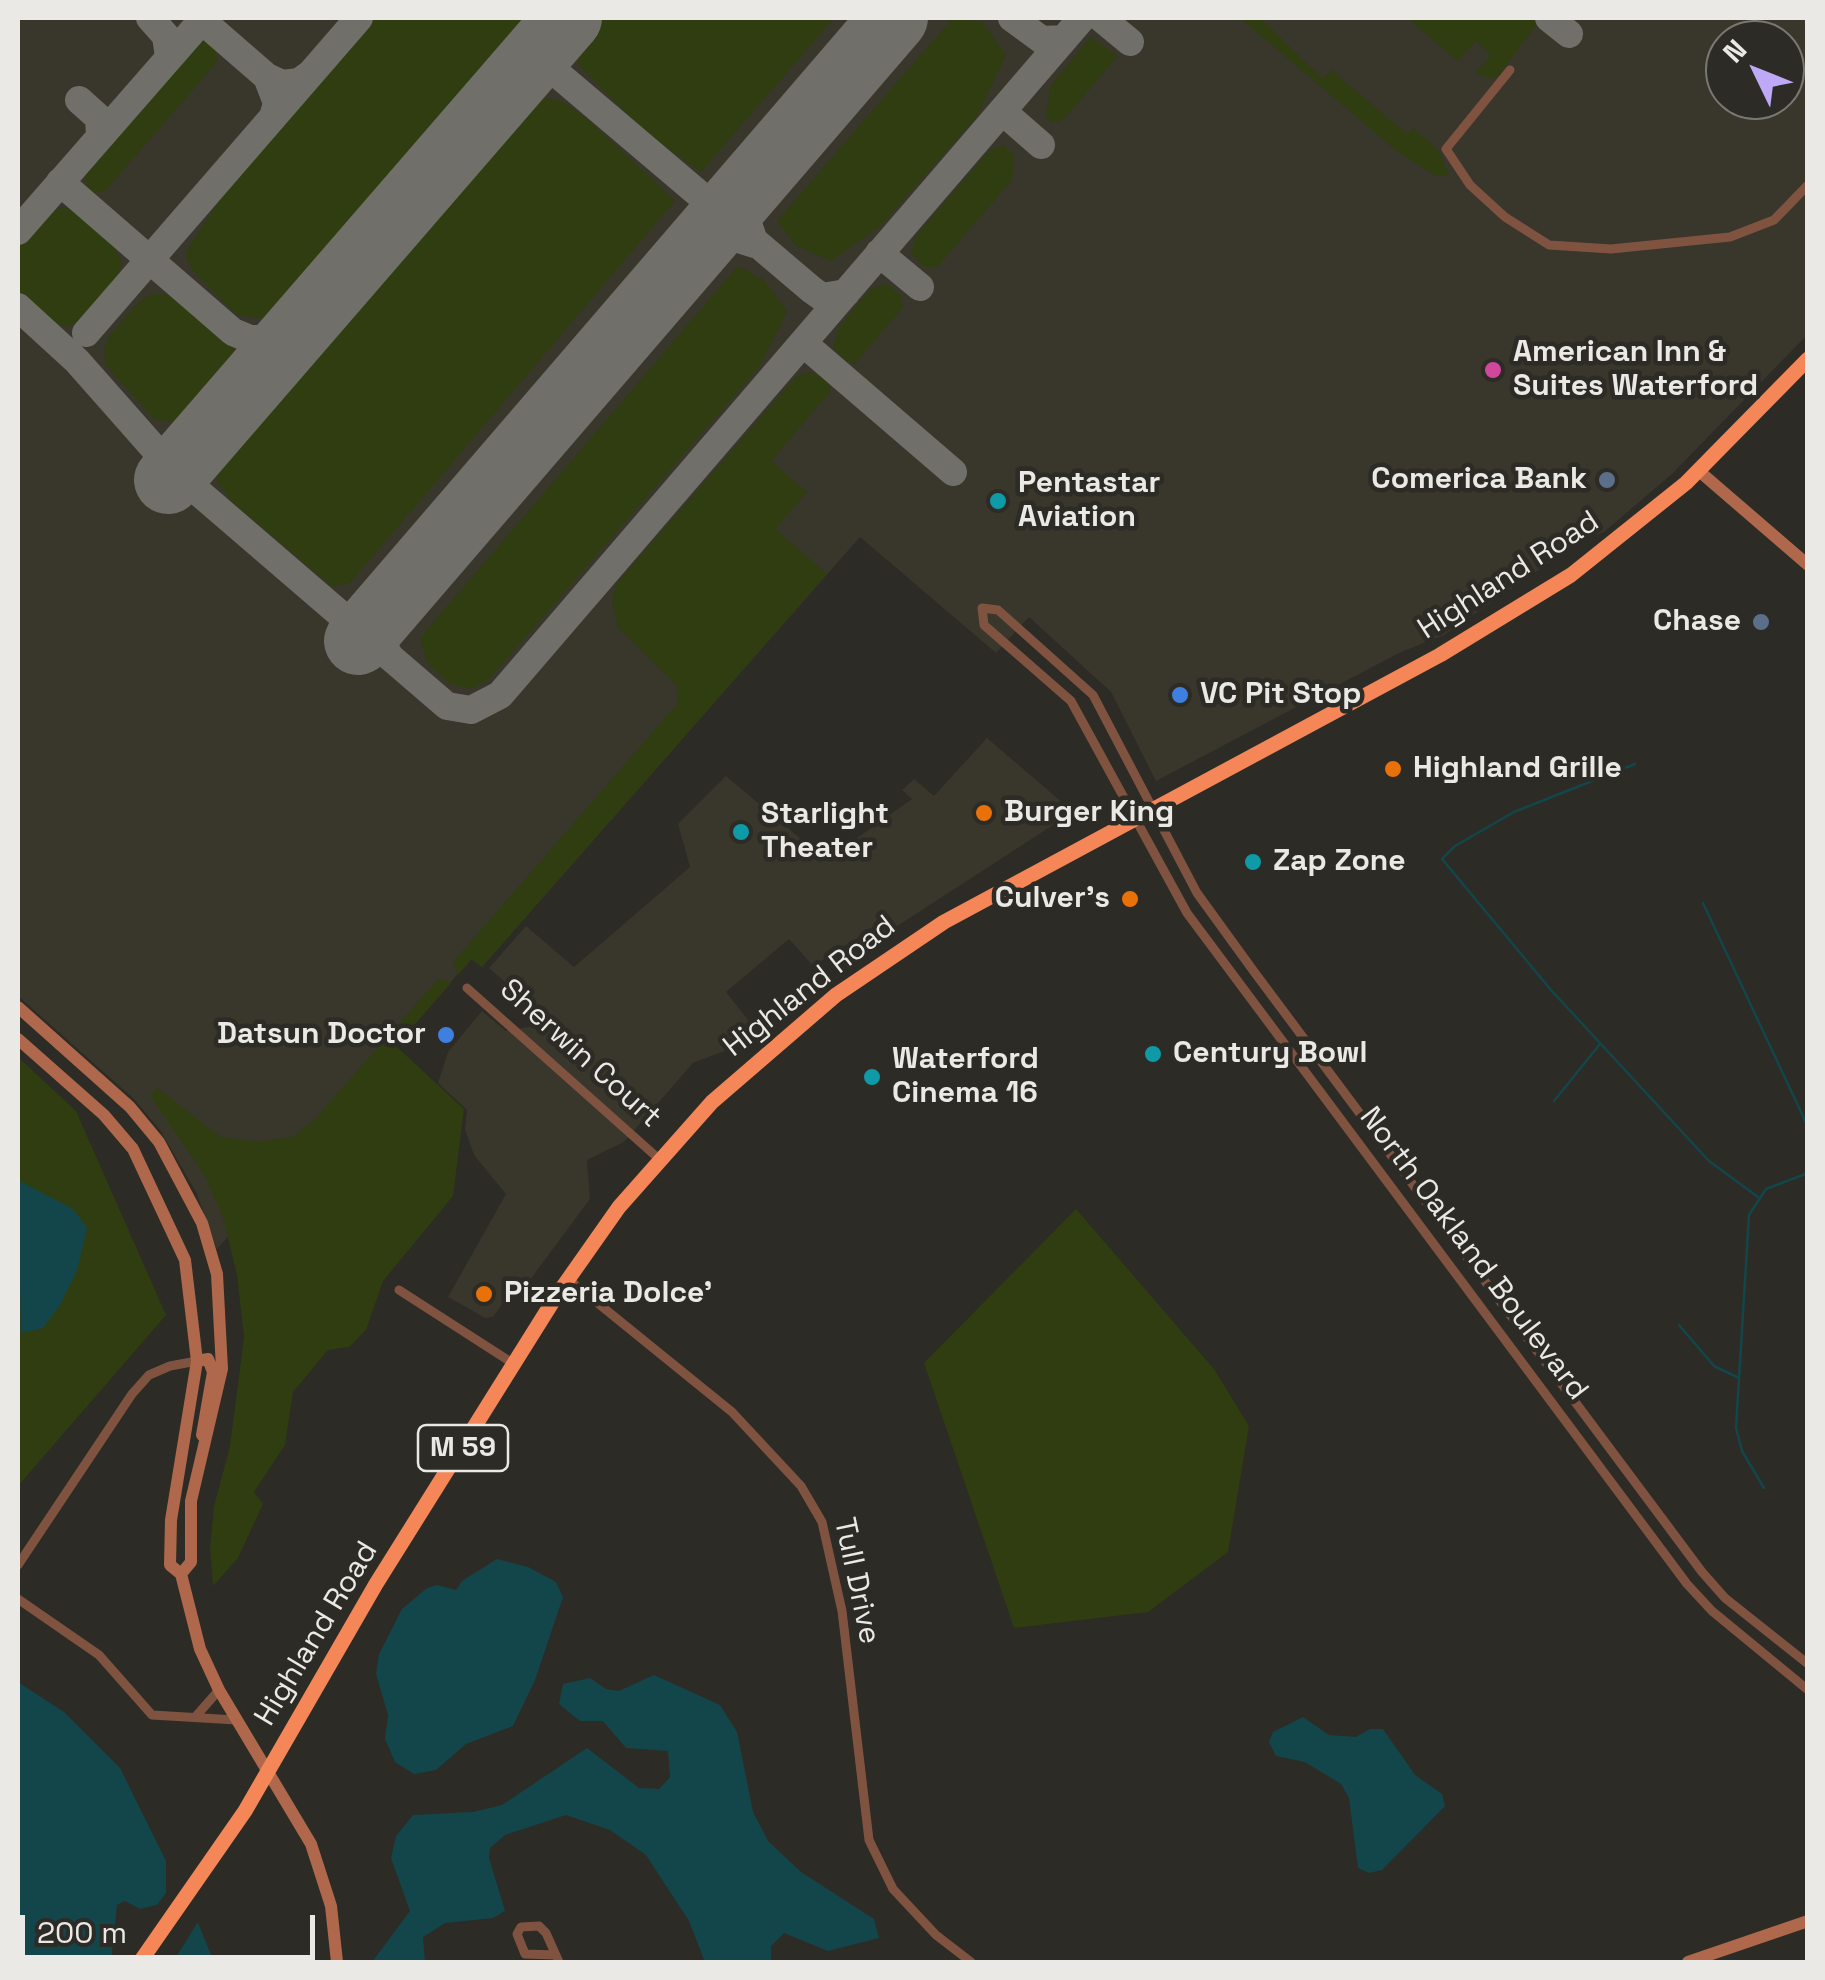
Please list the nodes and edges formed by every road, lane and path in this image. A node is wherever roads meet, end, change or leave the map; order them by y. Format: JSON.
{"nodes":[{"id":1,"x":1510,"y":70,"type":"dead end"},
{"id":2,"x":1808,"y":185,"type":"edge"},
{"id":3,"x":1808,"y":360,"type":"edge"},
{"id":4,"x":1699,"y":472,"type":"junction"},
{"id":5,"x":1808,"y":565,"type":"edge"},
{"id":6,"x":1153,"y":807,"type":"junction"},
{"id":7,"x":1134,"y":818,"type":"junction"},
{"id":8,"x":467,"y":988,"type":"dead end"},
{"id":9,"x":18,"y":1007,"type":"edge"},
{"id":10,"x":18,"y":1039,"type":"edge"},
{"id":11,"x":659,"y":1158,"type":"junction"},
{"id":12,"x":568,"y":1279,"type":"junction"},
{"id":13,"x":399,"y":1290,"type":"dead end"},
{"id":14,"x":197,"y":1362,"type":"junction"},
{"id":15,"x":515,"y":1365,"type":"junction"},
{"id":16,"x":189,"y":1414,"type":"junction"},
{"id":17,"x":202,"y":1452,"type":"junction"},
{"id":18,"x":191,"y":1501,"type":"junction"},
{"id":19,"x":18,"y":1566,"type":"edge"},
{"id":20,"x":181,"y":1574,"type":"junction"},
{"id":21,"x":18,"y":1598,"type":"edge"},
{"id":22,"x":1808,"y":1664,"type":"edge"},
{"id":23,"x":218,"y":1690,"type":"junction"},
{"id":24,"x":1808,"y":1690,"type":"edge"},
{"id":25,"x":198,"y":1716,"type":"junction"},
{"id":26,"x":236,"y":1720,"type":"junction"},
{"id":27,"x":269,"y":1770,"type":"junction"},
{"id":28,"x":1808,"y":1921,"type":"edge"},
{"id":29,"x":558,"y":1959,"type":"edge"},
{"id":30,"x":140,"y":1962,"type":"edge"},
{"id":31,"x":337,"y":1962,"type":"edge"},
{"id":32,"x":971,"y":1962,"type":"edge"},
{"id":33,"x":1688,"y":1962,"type":"edge"}],
"edges":[{"from":1,"to":2,"type":"street"},
{"from":3,"to":4,"type":"highway","name":"Highland Road","number":"M 59"},
{"from":4,"to":5,"type":"main road"},
{"from":4,"to":6,"type":"highway","name":"Highland Road","number":"M 59"},
{"from":6,"to":7,"type":"highway","name":"Highland Road","number":"M 59"},
{"from":6,"to":7,"type":"street","name":"North Oakland Boulevard"},
{"from":6,"to":22,"type":"street","name":"North Oakland Boulevard"},
{"from":7,"to":11,"type":"highway","name":"Highland Road","number":"M 59"},
{"from":7,"to":24,"type":"street","name":"North Oakland Boulevard"},
{"from":8,"to":11,"type":"street","name":"Sherwin Court"},
{"from":9,"to":17,"type":"main road"},
{"from":10,"to":14,"type":"main road"},
{"from":11,"to":12,"type":"highway","name":"Highland Road","number":"M 59"},
{"from":12,"to":15,"type":"highway","name":"Highland Road","number":"M 59"},
{"from":12,"to":32,"type":"street","name":"Tull Drive"},
{"from":13,"to":15,"type":"street"},
{"from":14,"to":16,"type":"main road"},
{"from":14,"to":17,"type":"main road"},
{"from":14,"to":19,"type":"street"},
{"from":15,"to":27,"type":"highway","name":"Highland Road","number":"M 59"},
{"from":16,"to":18,"type":"main road"},
{"from":16,"to":20,"type":"main road"},
{"from":17,"to":18,"type":"main road"},
{"from":18,"to":20,"type":"main road"},
{"from":20,"to":23,"type":"main road"},
{"from":21,"to":25,"type":"street"},
{"from":23,"to":25,"type":"street"},
{"from":23,"to":26,"type":"main road"},
{"from":25,"to":26,"type":"street"},
{"from":26,"to":27,"type":"main road"},
{"from":27,"to":30,"type":"highway","name":"Highland Road","number":"M 59"},
{"from":27,"to":31,"type":"main road"},
{"from":28,"to":33,"type":"main road"},
{"from":29,"to":29,"type":"street"}]}
